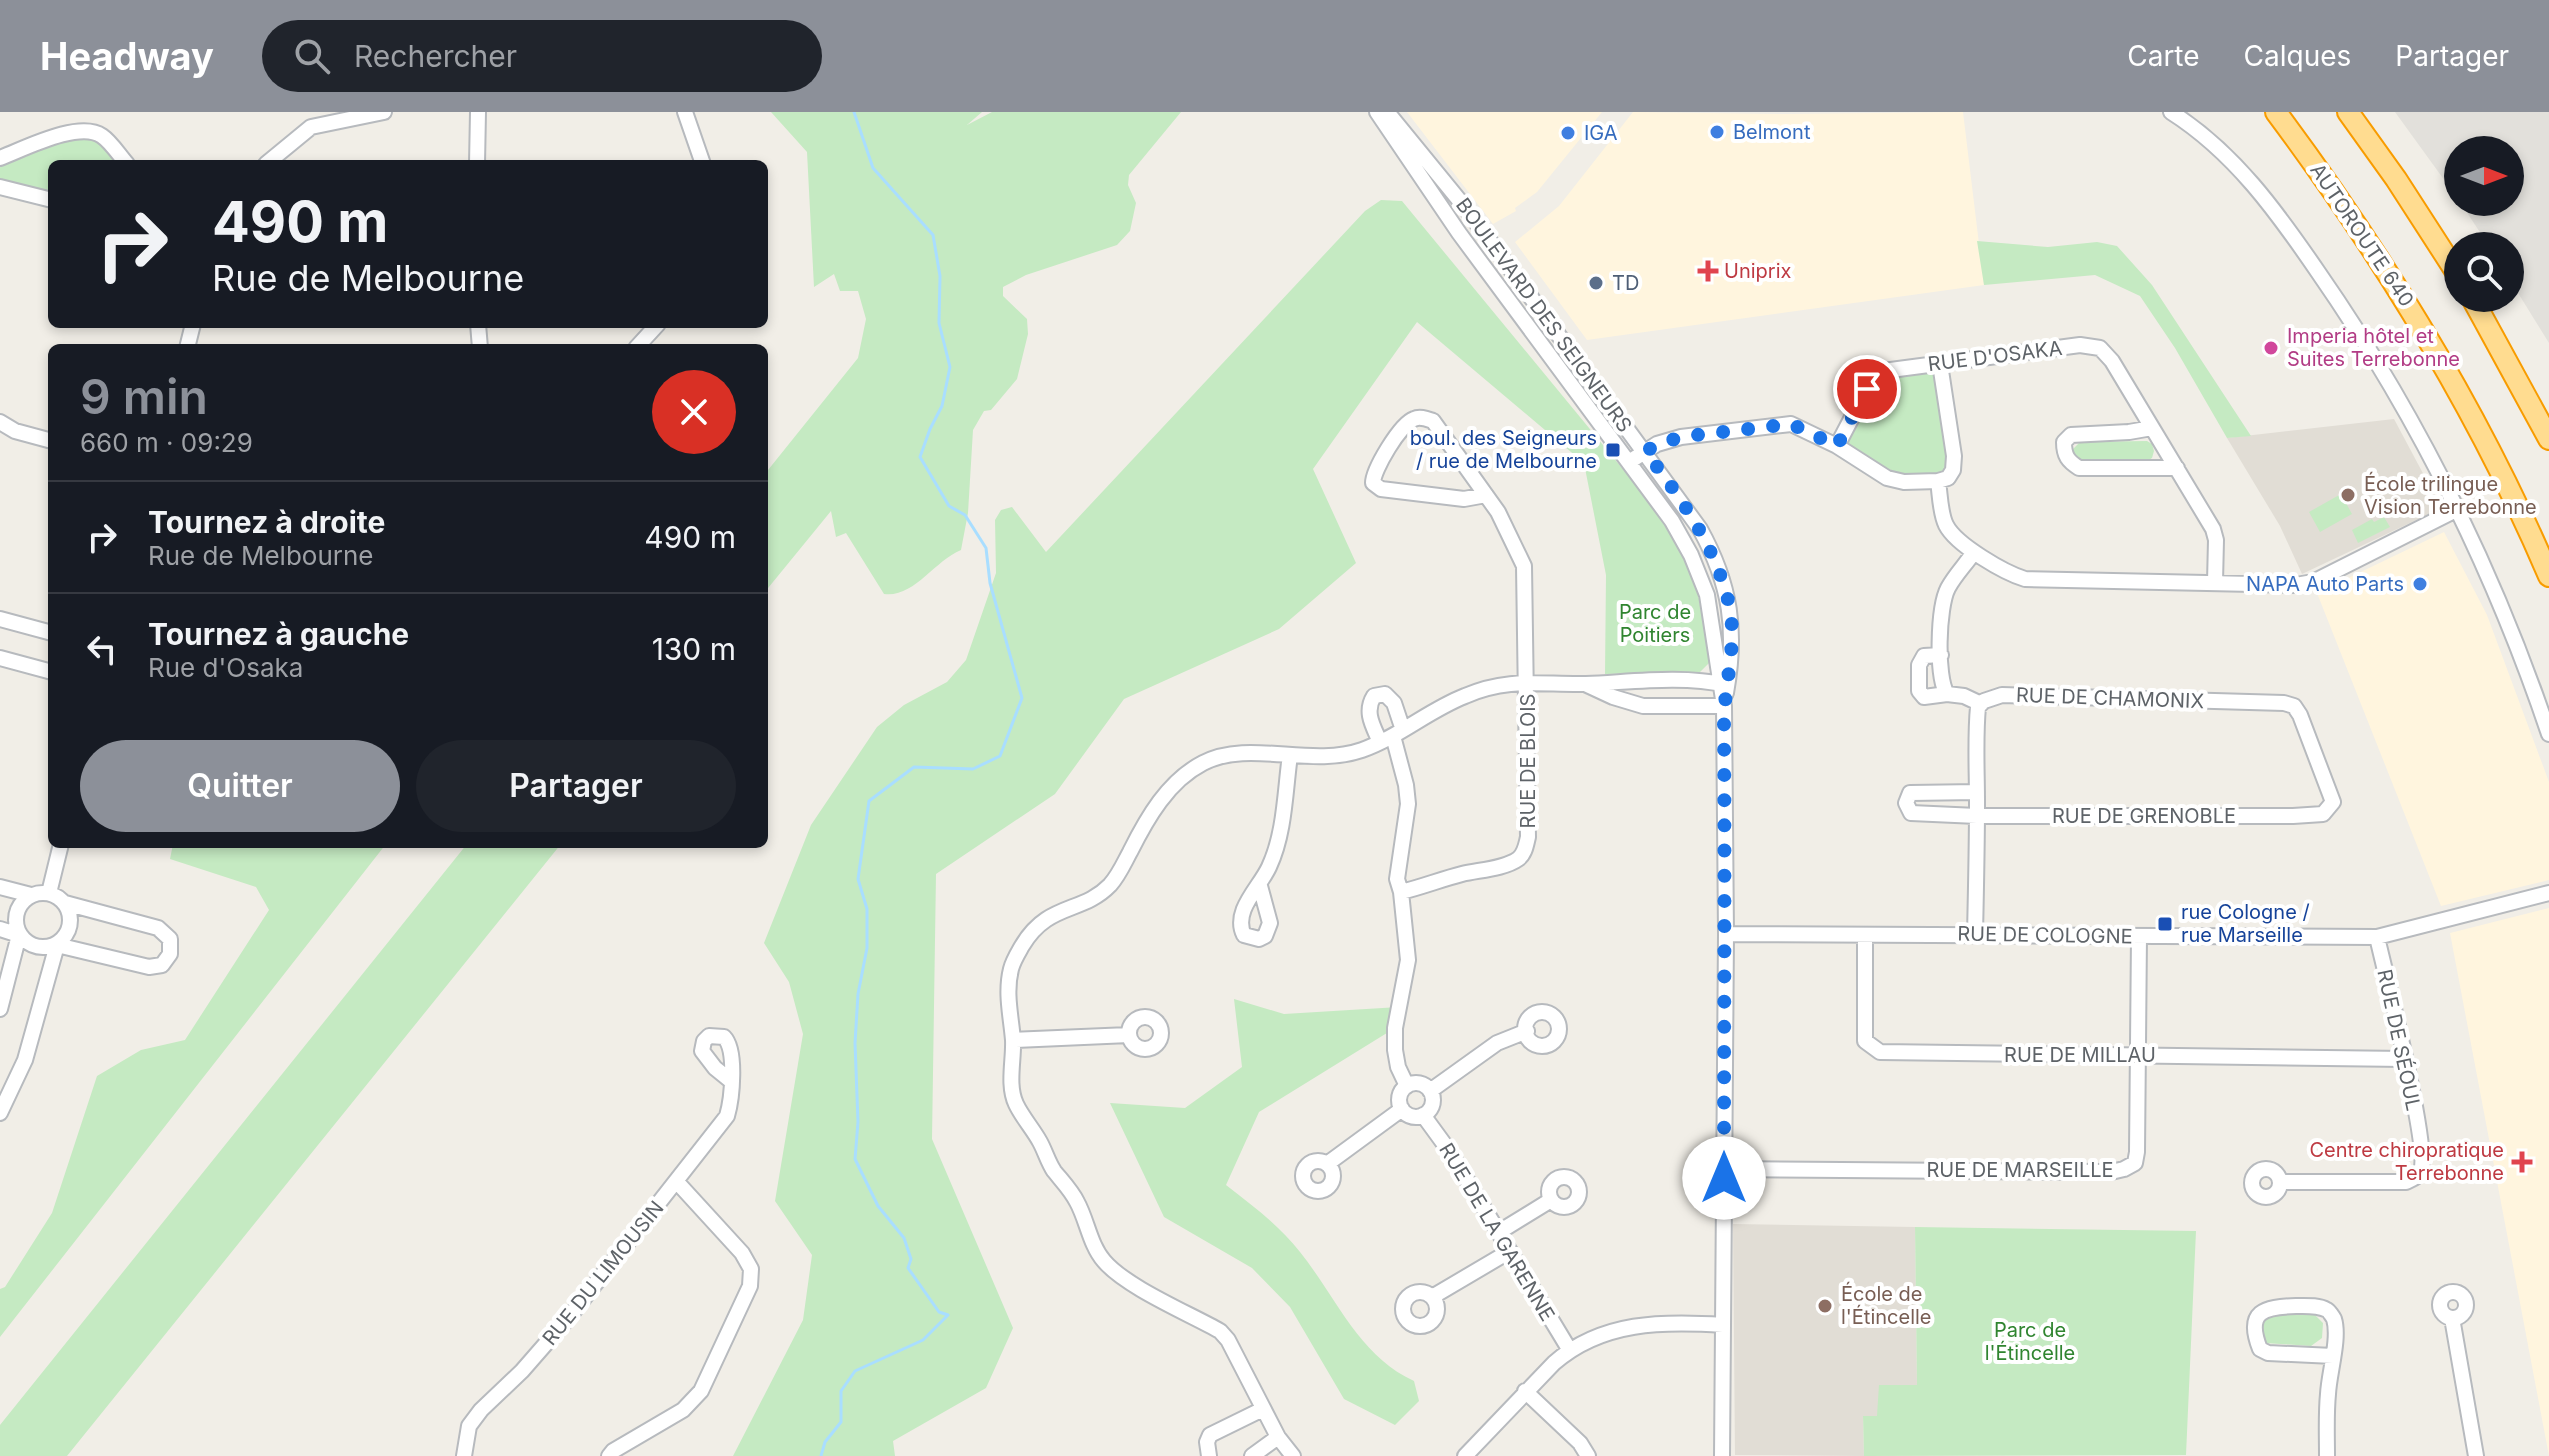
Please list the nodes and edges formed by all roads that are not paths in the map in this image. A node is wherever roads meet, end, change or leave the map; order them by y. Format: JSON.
{"nodes":[{"id":1,"x":384,"y":112,"type":"edge"},
{"id":2,"x":478,"y":112,"type":"edge"},
{"id":3,"x":685,"y":112,"type":"edge"},
{"id":4,"x":1377,"y":112,"type":"edge"},
{"id":5,"x":1387,"y":112,"type":"edge"},
{"id":6,"x":2171,"y":112,"type":"edge"},
{"id":7,"x":2276,"y":112,"type":"edge"},
{"id":8,"x":2348,"y":112,"type":"edge"},
{"id":9,"x":0,"y":158,"type":"edge"},
{"id":10,"x":123,"y":160,"type":"edge"},
{"id":11,"x":272,"y":160,"type":"edge"},
{"id":12,"x":477,"y":160,"type":"edge"},
{"id":13,"x":700,"y":160,"type":"edge"},
{"id":14,"x":0,"y":187,"type":"edge"},
{"id":15,"x":48,"y":199,"type":"edge"},
{"id":16,"x":2444,"y":253,"type":"edge"},
{"id":17,"x":2480,"y":312,"type":"edge"},
{"id":18,"x":654,"y":328,"type":"edge"},
{"id":19,"x":640,"y":344,"type":"edge"},
{"id":20,"x":1940,"y":364,"type":"junction"},
{"id":21,"x":0,"y":422,"type":"edge"},
{"id":22,"x":2152,"y":428,"type":"junction"},
{"id":23,"x":2549,"y":439,"type":"edge"},
{"id":24,"x":48,"y":440,"type":"edge"},
{"id":25,"x":1837,"y":446,"type":"junction"},
{"id":26,"x":1645,"y":451,"type":"junction"},
{"id":27,"x":1629,"y":462,"type":"junction"},
{"id":28,"x":2177,"y":468,"type":"junction"},
{"id":29,"x":1938,"y":481,"type":"junction"},
{"id":30,"x":1486,"y":495,"type":"junction"},
{"id":31,"x":2456,"y":510,"type":"junction"},
{"id":32,"x":1974,"y":552,"type":"junction"},
{"id":33,"x":2549,"y":576,"type":"edge"},
{"id":34,"x":2215,"y":582,"type":"junction"},
{"id":35,"x":0,"y":619,"type":"edge"},
{"id":36,"x":48,"y":632,"type":"edge"},
{"id":37,"x":1941,"y":655,"type":"junction"},
{"id":38,"x":0,"y":658,"type":"edge"},
{"id":39,"x":48,"y":671,"type":"edge"},
{"id":40,"x":1528,"y":681,"type":"junction"},
{"id":41,"x":1583,"y":684,"type":"junction"},
{"id":42,"x":1724,"y":684,"type":"junction"},
{"id":43,"x":1947,"y":694,"type":"junction"},
{"id":44,"x":1981,"y":704,"type":"junction"},
{"id":45,"x":1724,"y":706,"type":"junction"},
{"id":46,"x":2549,"y":734,"type":"edge"},
{"id":47,"x":1392,"y":736,"type":"junction"},
{"id":48,"x":1290,"y":755,"type":"junction"},
{"id":49,"x":1977,"y":792,"type":"junction"},
{"id":50,"x":2311,"y":815,"type":"joint"},
{"id":51,"x":1977,"y":816,"type":"junction"},
{"id":52,"x":60,"y":848,"type":"edge"},
{"id":53,"x":1260,"y":886,"type":"dead end"},
{"id":54,"x":0,"y":887,"type":"edge"},
{"id":55,"x":1401,"y":892,"type":"junction"},
{"id":56,"x":49,"y":893,"type":"junction"},
{"id":57,"x":2549,"y":893,"type":"edge"},
{"id":58,"x":31,"y":895,"type":"junction"},
{"id":59,"x":65,"y":903,"type":"junction"},
{"id":60,"x":0,"y":929,"type":"edge"},
{"id":61,"x":1726,"y":934,"type":"junction"},
{"id":62,"x":1975,"y":934,"type":"junction"},
{"id":63,"x":19,"y":935,"type":"junction"},
{"id":64,"x":1865,"y":935,"type":"junction"},
{"id":65,"x":2139,"y":936,"type":"junction"},
{"id":66,"x":2377,"y":937,"type":"junction"},
{"id":67,"x":57,"y":945,"type":"junction"},
{"id":68,"x":0,"y":1009,"type":"edge"},
{"id":69,"x":1527,"y":1031,"type":"dead end"},
{"id":70,"x":1129,"y":1035,"type":"dead end"},
{"id":71,"x":1013,"y":1040,"type":"junction"},
{"id":72,"x":2139,"y":1055,"type":"junction"},
{"id":73,"x":2405,"y":1059,"type":"junction"},
{"id":74,"x":731,"y":1081,"type":"dead end"},
{"id":75,"x":1407,"y":1086,"type":"junction"},
{"id":76,"x":1430,"y":1091,"type":"junction"},
{"id":77,"x":1402,"y":1109,"type":"junction"},
{"id":78,"x":0,"y":1113,"type":"edge"},
{"id":79,"x":1423,"y":1115,"type":"junction"},
{"id":80,"x":1327,"y":1164,"type":"dead end"},
{"id":81,"x":1724,"y":1169,"type":"junction"},
{"id":82,"x":677,"y":1182,"type":"junction"},
{"id":83,"x":2280,"y":1182,"type":"dead end"},
{"id":84,"x":1551,"y":1200,"type":"dead end"},
{"id":85,"x":1499,"y":1232,"type":"junction"},
{"id":86,"x":1510,"y":1251,"type":"junction"},
{"id":87,"x":1432,"y":1297,"type":"dead end"},
{"id":88,"x":2452,"y":1318,"type":"dead end"},
{"id":89,"x":1723,"y":1325,"type":"junction"},
{"id":90,"x":1569,"y":1349,"type":"junction"},
{"id":91,"x":2333,"y":1356,"type":"junction"},
{"id":92,"x":1525,"y":1391,"type":"junction"},
{"id":93,"x":1263,"y":1409,"type":"junction"},
{"id":94,"x":1278,"y":1437,"type":"junction"},
{"id":95,"x":464,"y":1456,"type":"edge"},
{"id":96,"x":609,"y":1456,"type":"edge"},
{"id":97,"x":1209,"y":1456,"type":"edge"},
{"id":98,"x":1252,"y":1456,"type":"edge"},
{"id":99,"x":1293,"y":1456,"type":"edge"},
{"id":100,"x":1465,"y":1456,"type":"edge"},
{"id":101,"x":1588,"y":1456,"type":"edge"},
{"id":102,"x":1722,"y":1456,"type":"edge"},
{"id":103,"x":2327,"y":1456,"type":"edge"},
{"id":104,"x":2476,"y":1456,"type":"edge"}],
"edges":[{"from":1,"to":11,"type":"street"},
{"from":2,"to":12,"type":"street"},
{"from":3,"to":13,"type":"street"},
{"from":4,"to":27,"type":"street","name":"BOULEVARD DES SEIGNEURS"},
{"from":5,"to":26,"type":"street","name":"BOULEVARD DES SEIGNEURS"},
{"from":6,"to":31,"type":"street"},
{"from":7,"to":33,"type":"highway","name":"AUTOROUTE 640"},
{"from":8,"to":16,"type":"highway"},
{"from":9,"to":10,"type":"street"},
{"from":14,"to":15,"type":"street"},
{"from":17,"to":23,"type":"highway"},
{"from":18,"to":19,"type":"street"},
{"from":20,"to":22,"type":"street","name":"RUE D'OSAKA"},
{"from":20,"to":25,"type":"street","name":"RUE D'OSAKA"},
{"from":20,"to":29,"type":"street"},
{"from":21,"to":24,"type":"street"},
{"from":22,"to":28,"type":"street","name":"RUE D'OSAKA"},
{"from":22,"to":28,"type":"street"},
{"from":25,"to":26,"type":"street"},
{"from":25,"to":29,"type":"street"},
{"from":26,"to":27,"type":"street"},
{"from":26,"to":42,"type":"street","name":"BOULEVARD DES SEIGNEURS"},
{"from":27,"to":42,"type":"street","name":"BOULEVARD DES SEIGNEURS"},
{"from":28,"to":34,"type":"street","name":"RUE D'OSAKA"},
{"from":29,"to":32,"type":"street"},
{"from":30,"to":30,"type":"street"},
{"from":30,"to":40,"type":"street"},
{"from":31,"to":34,"type":"street"},
{"from":31,"to":46,"type":"street"},
{"from":32,"to":34,"type":"street"},
{"from":32,"to":37,"type":"street"},
{"from":35,"to":36,"type":"street"},
{"from":37,"to":43,"type":"street"},
{"from":37,"to":43,"type":"street"},
{"from":38,"to":39,"type":"street"},
{"from":40,"to":41,"type":"street"},
{"from":40,"to":47,"type":"street"},
{"from":40,"to":55,"type":"street","name":"RUE DE BLOIS"},
{"from":41,"to":42,"type":"street"},
{"from":41,"to":45,"type":"street"},
{"from":42,"to":45,"type":"street","name":"BOULEVARD DES SEIGNEURS"},
{"from":43,"to":44,"type":"street"},
{"from":44,"to":49,"type":"street"},
{"from":44,"to":50,"type":"street","name":"RUE DE CHAMONIX"},
{"from":45,"to":61,"type":"street","name":"BOULEVARD DES SEIGNEURS"},
{"from":47,"to":48,"type":"street"},
{"from":47,"to":55,"type":"street"},
{"from":48,"to":53,"type":"street"},
{"from":48,"to":71,"type":"street"},
{"from":49,"to":51,"type":"street"},
{"from":49,"to":51,"type":"street","name":"RUE DE GRENOBLE"},
{"from":50,"to":51,"type":"street","name":"RUE DE GRENOBLE"},
{"from":51,"to":62,"type":"street"},
{"from":52,"to":56,"type":"street"},
{"from":54,"to":58,"type":"street"},
{"from":55,"to":75,"type":"street"},
{"from":56,"to":58,"type":"street"},
{"from":56,"to":59,"type":"street"},
{"from":57,"to":66,"type":"street","name":"RUE DE COLOGNE"},
{"from":58,"to":63,"type":"street"},
{"from":59,"to":67,"type":"street"},
{"from":59,"to":67,"type":"street"},
{"from":60,"to":63,"type":"street"},
{"from":61,"to":64,"type":"street","name":"RUE DE COLOGNE"},
{"from":61,"to":81,"type":"street","name":"BOULEVARD DES SEIGNEURS"},
{"from":62,"to":64,"type":"street","name":"RUE DE COLOGNE"},
{"from":62,"to":65,"type":"street","name":"RUE DE COLOGNE"},
{"from":63,"to":67,"type":"street"},
{"from":63,"to":68,"type":"street"},
{"from":64,"to":72,"type":"street","name":"RUE DE MILLAU"},
{"from":65,"to":66,"type":"street","name":"RUE DE COLOGNE"},
{"from":65,"to":72,"type":"street","name":"RUE DE MARSEILLE"},
{"from":66,"to":73,"type":"street","name":"RUE DE SÉOUL"},
{"from":67,"to":78,"type":"street"},
{"from":69,"to":76,"type":"street"},
{"from":70,"to":71,"type":"street"},
{"from":71,"to":93,"type":"street"},
{"from":72,"to":73,"type":"street","name":"RUE DE MILLAU"},
{"from":72,"to":81,"type":"street","name":"RUE DE MARSEILLE"},
{"from":73,"to":83,"type":"street","name":"RUE DE SÉOUL"},
{"from":74,"to":82,"type":"street","name":"RUE DU LIMOUSIN"},
{"from":75,"to":76,"type":"street"},
{"from":75,"to":77,"type":"street"},
{"from":76,"to":79,"type":"street"},
{"from":77,"to":79,"type":"street"},
{"from":77,"to":80,"type":"street"},
{"from":79,"to":85,"type":"street","name":"RUE DE LA GARENNE"},
{"from":81,"to":89,"type":"street","name":"BOULEVARD DES SEIGNEURS"},
{"from":82,"to":95,"type":"street","name":"RUE DU LIMOUSIN"},
{"from":82,"to":96,"type":"street"},
{"from":84,"to":85,"type":"street"},
{"from":85,"to":86,"type":"street","name":"RUE DE LA GARENNE"},
{"from":86,"to":87,"type":"street"},
{"from":86,"to":90,"type":"street","name":"RUE DE LA GARENNE"},
{"from":88,"to":104,"type":"street"},
{"from":89,"to":90,"type":"street"},
{"from":89,"to":102,"type":"street","name":"BOULEVARD DES SEIGNEURS"},
{"from":90,"to":92,"type":"street"},
{"from":91,"to":91,"type":"street"},
{"from":91,"to":103,"type":"street"},
{"from":92,"to":100,"type":"street"},
{"from":92,"to":101,"type":"street"},
{"from":93,"to":94,"type":"street"},
{"from":93,"to":97,"type":"street"},
{"from":94,"to":98,"type":"street"},
{"from":94,"to":99,"type":"street"}]}
